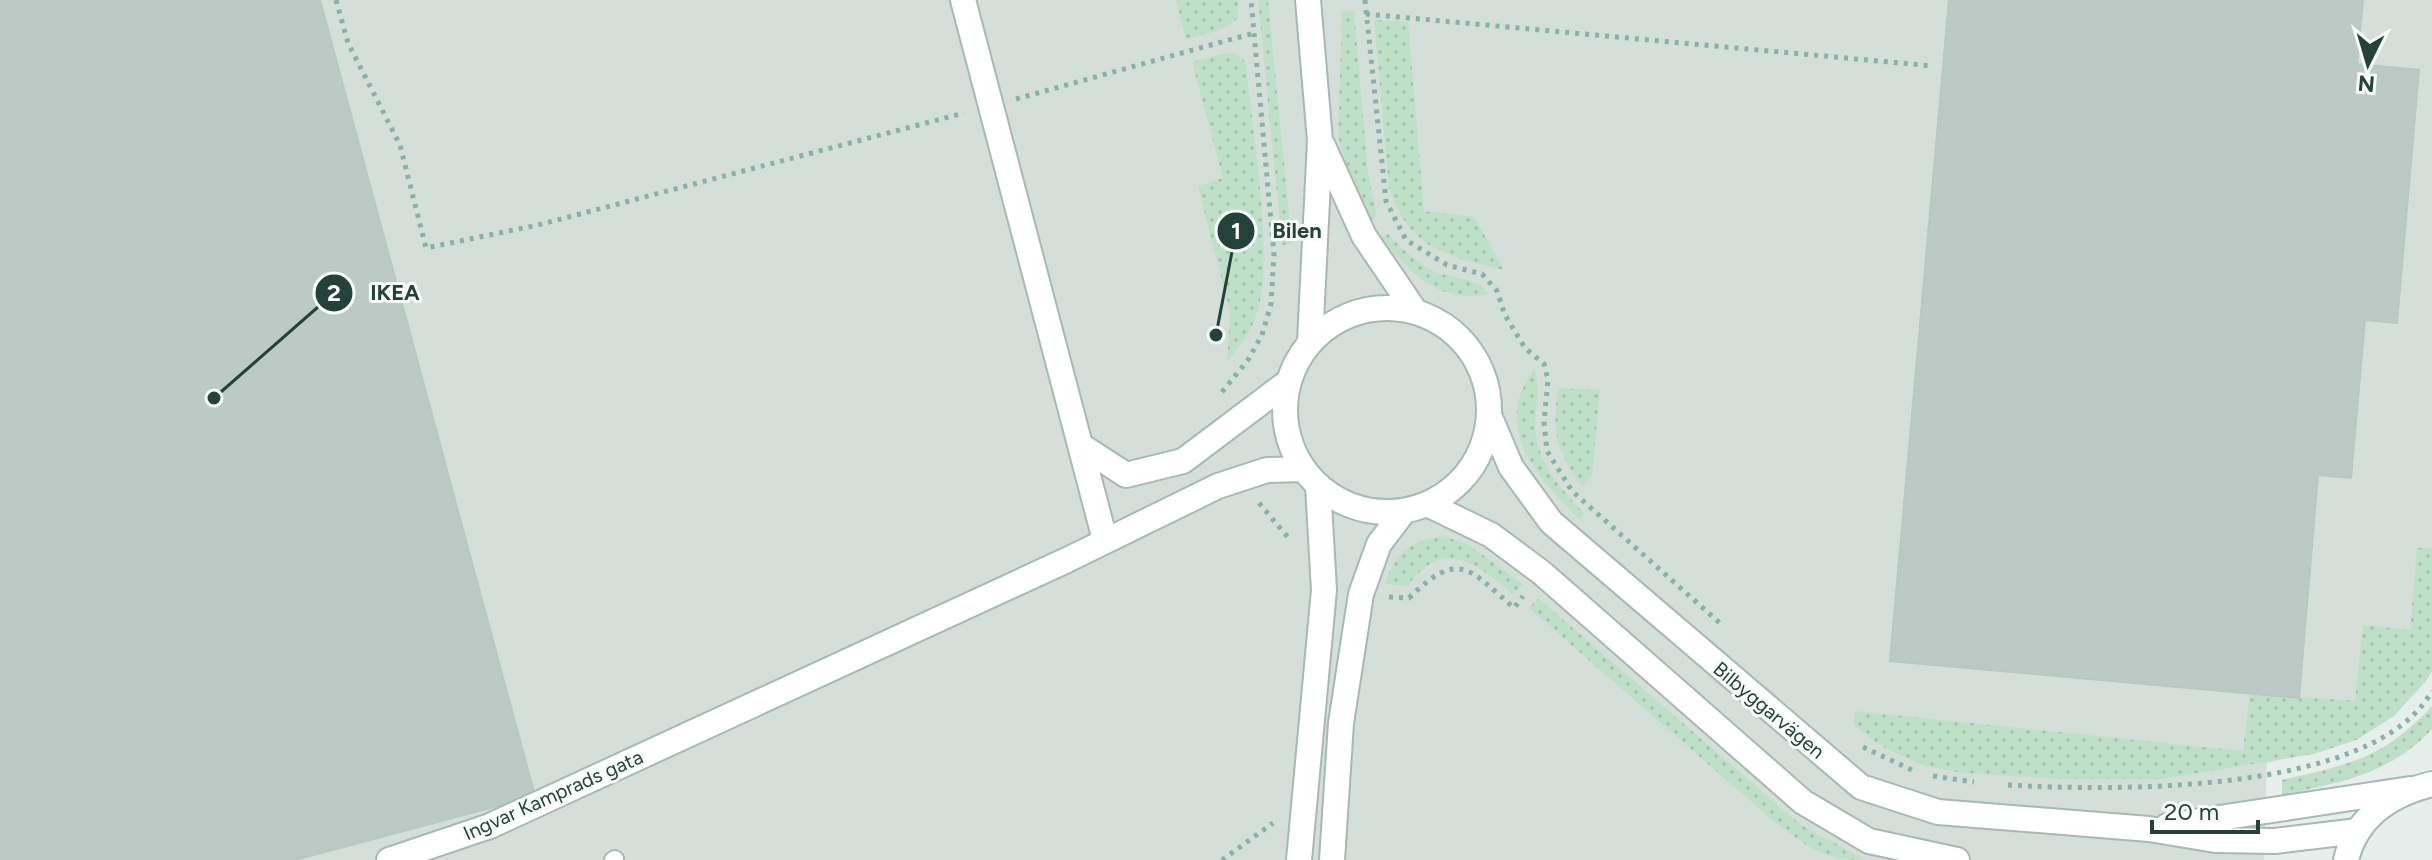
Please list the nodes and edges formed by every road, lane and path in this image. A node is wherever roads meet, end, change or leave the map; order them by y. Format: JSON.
{"nodes":[{"id":1,"x":336,"y":0,"type":"edge"},
{"id":2,"x":963,"y":0,"type":"edge"},
{"id":3,"x":1251,"y":0,"type":"edge"},
{"id":4,"x":1308,"y":0,"type":"edge"},
{"id":5,"x":1365,"y":0,"type":"edge"},
{"id":6,"x":1366,"y":14,"type":"junction"},
{"id":7,"x":1254,"y":33,"type":"junction"},
{"id":8,"x":1933,"y":66,"type":"dead end"},
{"id":9,"x":993,"y":105,"type":"junction"},
{"id":10,"x":1320,"y":141,"type":"junction"},
{"id":11,"x":1415,"y":311,"type":"junction"},
{"id":12,"x":1310,"y":341,"type":"junction"},
{"id":13,"x":1288,"y":382,"type":"junction"},
{"id":14,"x":1489,"y":415,"type":"junction"},
{"id":15,"x":1224,"y":433,"type":"junction"},
{"id":16,"x":1080,"y":445,"type":"junction"},
{"id":17,"x":1249,"y":475,"type":"junction"},
{"id":18,"x":1311,"y":477,"type":"junction"},
{"id":19,"x":1415,"y":508,"type":"junction"},
{"id":20,"x":1597,"y":516,"type":"junction"},
{"id":21,"x":1105,"y":540,"type":"junction"},
{"id":22,"x":1573,"y":541,"type":"junction"},
{"id":23,"x":1296,"y":549,"type":"dead end"},
{"id":24,"x":1542,"y":573,"type":"junction"},
{"id":25,"x":1361,"y":594,"type":"junction"},
{"id":26,"x":1729,"y":631,"type":"dead end"},
{"id":27,"x":2432,"y":691,"type":"edge"},
{"id":28,"x":1862,"y":747,"type":"dead end"},
{"id":29,"x":1982,"y":783,"type":"dead end"},
{"id":30,"x":1998,"y":784,"type":"dead end"},
{"id":31,"x":2421,"y":787,"type":"edge"},
{"id":32,"x":1276,"y":821,"type":"dead end"},
{"id":33,"x":2149,"y":829,"type":"junction"},
{"id":34,"x":2358,"y":831,"type":"junction"},
{"id":35,"x":389,"y":860,"type":"edge"},
{"id":36,"x":1222,"y":860,"type":"edge"},
{"id":37,"x":1299,"y":860,"type":"edge"},
{"id":38,"x":1332,"y":860,"type":"edge"},
{"id":39,"x":1957,"y":860,"type":"edge"},
{"id":40,"x":2346,"y":860,"type":"edge"}],
"edges":[{"from":1,"to":9,"type":"path"},
{"from":2,"to":9,"type":"street"},
{"from":3,"to":7,"type":"path"},
{"from":4,"to":10,"type":"street"},
{"from":5,"to":6,"type":"path"},
{"from":6,"to":8,"type":"path"},
{"from":6,"to":20,"type":"path"},
{"from":7,"to":9,"type":"path"},
{"from":7,"to":15,"type":"path"},
{"from":9,"to":16,"type":"street"},
{"from":10,"to":11,"type":"street"},
{"from":10,"to":12,"type":"street"},
{"from":11,"to":12,"type":"street"},
{"from":11,"to":14,"type":"street"},
{"from":12,"to":13,"type":"street"},
{"from":13,"to":15,"type":"street"},
{"from":13,"to":18,"type":"street"},
{"from":14,"to":19,"type":"street"},
{"from":14,"to":22,"type":"street","name":"Bilbyggarvägen"},
{"from":15,"to":16,"type":"street"},
{"from":16,"to":21,"type":"street"},
{"from":17,"to":18,"type":"street","name":"Ingvar Kamprads gata"},
{"from":17,"to":21,"type":"street","name":"Ingvar Kamprads gata"},
{"from":17,"to":23,"type":"path"},
{"from":18,"to":19,"type":"street"},
{"from":18,"to":37,"type":"street"},
{"from":19,"to":24,"type":"street"},
{"from":19,"to":25,"type":"street"},
{"from":20,"to":22,"type":"path"},
{"from":20,"to":26,"type":"path"},
{"from":21,"to":35,"type":"street","name":"Ingvar Kamprads gata"},
{"from":22,"to":33,"type":"street","name":"Bilbyggarvägen"},
{"from":24,"to":25,"type":"path"},
{"from":24,"to":39,"type":"street"},
{"from":25,"to":38,"type":"street"},
{"from":27,"to":30,"type":"path"},
{"from":28,"to":29,"type":"path"},
{"from":31,"to":33,"type":"street","name":"Bilbyggarvägen"},
{"from":31,"to":34,"type":"street"},
{"from":32,"to":36,"type":"path"},
{"from":33,"to":34,"type":"street","name":"Bilbyggarvägen"},
{"from":34,"to":40,"type":"street"}]}
